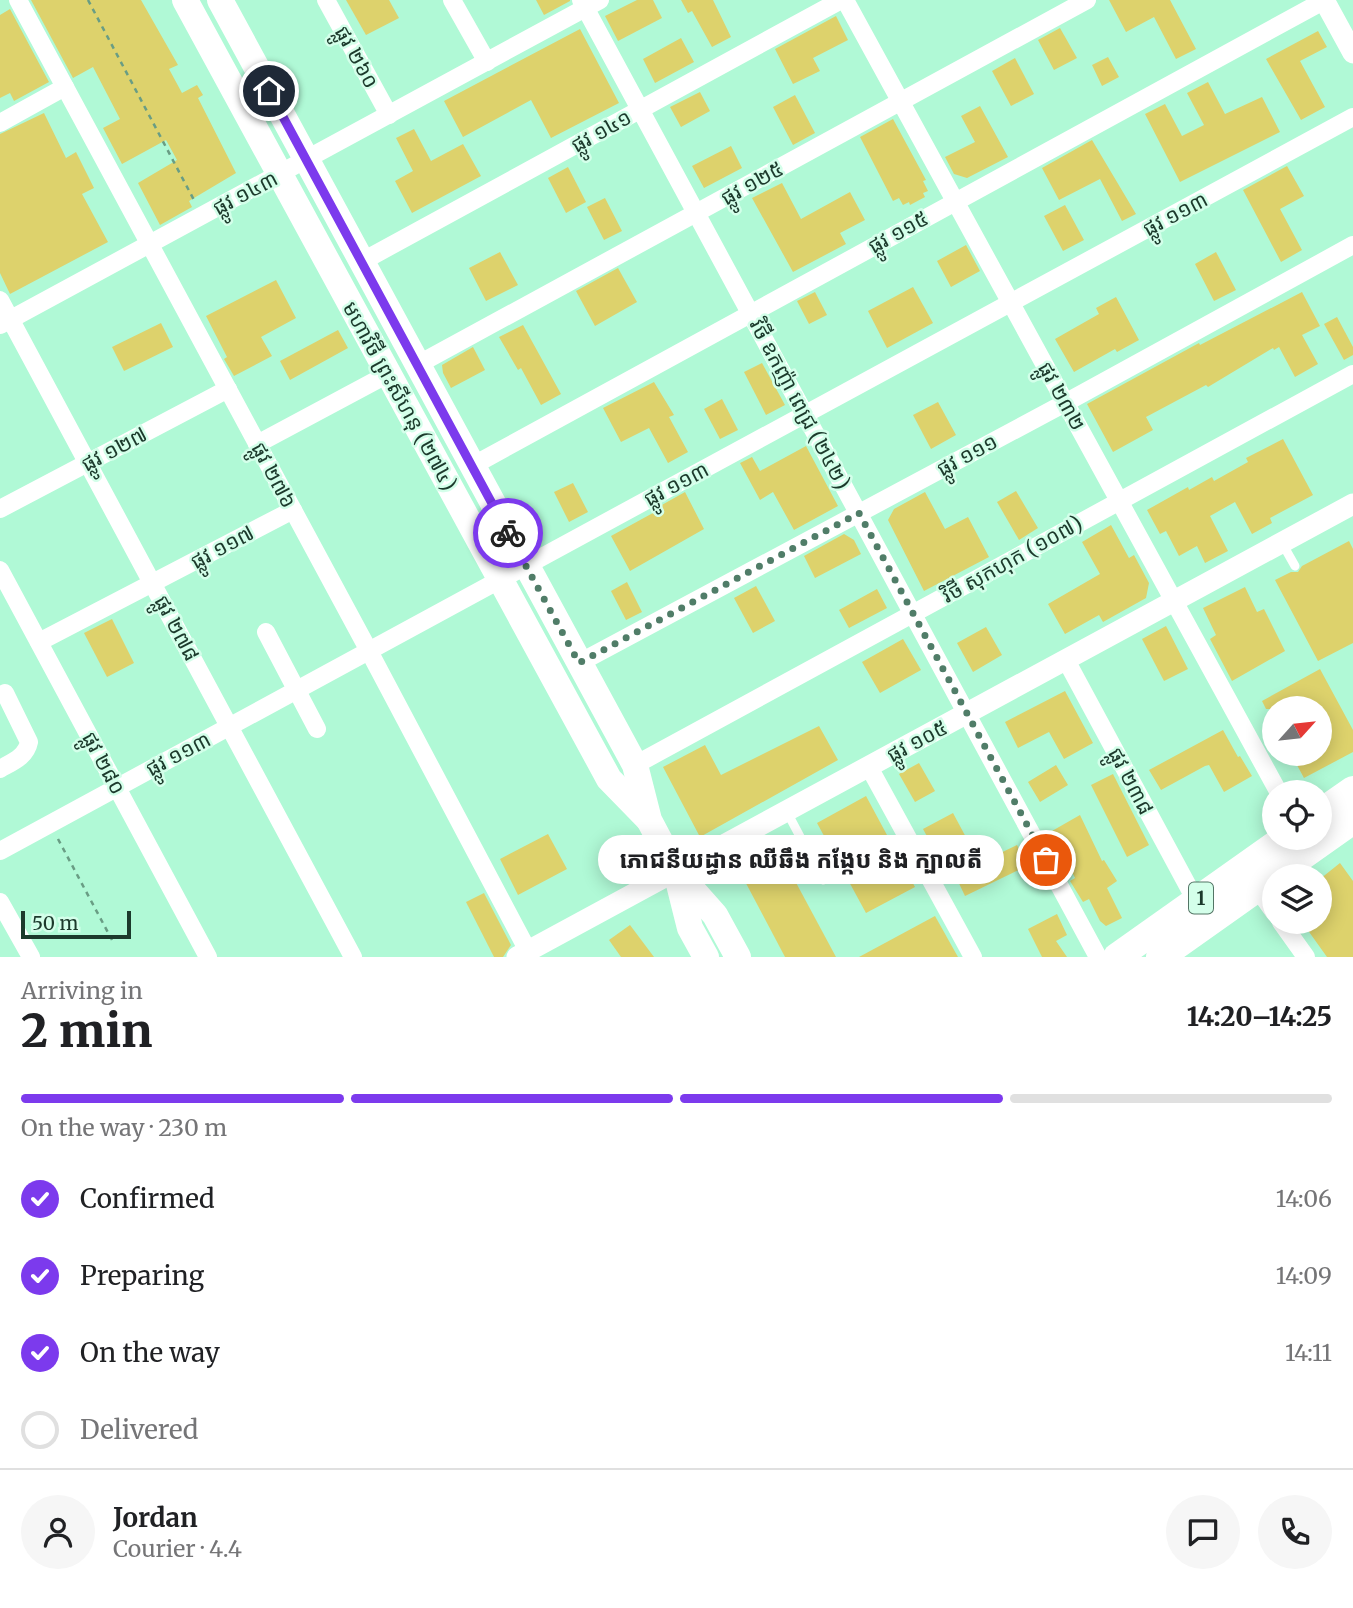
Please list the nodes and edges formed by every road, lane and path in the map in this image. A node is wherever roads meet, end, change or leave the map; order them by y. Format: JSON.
{"nodes":[{"id":1,"x":18,"y":0,"type":"edge"},
{"id":2,"x":88,"y":0,"type":"edge"},
{"id":3,"x":185,"y":0,"type":"edge"},
{"id":4,"x":220,"y":0,"type":"edge"},
{"id":5,"x":326,"y":0,"type":"edge"},
{"id":6,"x":452,"y":0,"type":"edge"},
{"id":7,"x":843,"y":0,"type":"edge"},
{"id":8,"x":1087,"y":0,"type":"edge"},
{"id":9,"x":1325,"y":0,"type":"edge"},
{"id":10,"x":589,"y":3,"type":"edge"},
{"id":11,"x":1353,"y":53,"type":"edge"},
{"id":12,"x":486,"y":62,"type":"junction"},
{"id":13,"x":65,"y":87,"type":"junction"},
{"id":14,"x":900,"y":102,"type":"junction"},
{"id":15,"x":641,"y":110,"type":"junction"},
{"id":16,"x":389,"y":115,"type":"junction"},
{"id":17,"x":1353,"y":117,"type":"edge"},
{"id":18,"x":0,"y":122,"type":"edge"},
{"id":19,"x":306,"y":160,"type":"junction"},
{"id":20,"x":279,"y":174,"type":"junction"},
{"id":21,"x":955,"y":202,"type":"junction"},
{"id":22,"x":697,"y":213,"type":"junction"},
{"id":23,"x":202,"y":216,"type":"junction"},
{"id":24,"x":150,"y":244,"type":"junction"},
{"id":25,"x":1353,"y":244,"type":"edge"},
{"id":26,"x":361,"y":262,"type":"junction"},
{"id":27,"x":0,"y":300,"type":"edge"},
{"id":28,"x":1010,"y":303,"type":"junction"},
{"id":29,"x":751,"y":313,"type":"junction"},
{"id":30,"x":5,"y":323,"type":"edge"},
{"id":31,"x":418,"y":365,"type":"junction"},
{"id":32,"x":388,"y":374,"type":"junction"},
{"id":33,"x":1353,"y":374,"type":"edge"},
{"id":34,"x":228,"y":389,"type":"junction"},
{"id":35,"x":1065,"y":403,"type":"junction"},
{"id":36,"x":805,"y":414,"type":"junction"},
{"id":37,"x":257,"y":444,"type":"junction"},
{"id":38,"x":88,"y":463,"type":"junction"},
{"id":39,"x":472,"y":466,"type":"junction"},
{"id":40,"x":1119,"y":500,"type":"junction"},
{"id":41,"x":0,"y":509,"type":"edge"},
{"id":42,"x":1349,"y":509,"type":"edge"},
{"id":43,"x":293,"y":510,"type":"junction"},
{"id":44,"x":859,"y":513,"type":"junction"},
{"id":45,"x":1282,"y":543,"type":"junction"},
{"id":46,"x":526,"y":566,"type":"junction"},
{"id":47,"x":1295,"y":566,"type":"dead end"},
{"id":48,"x":0,"y":570,"type":"edge"},
{"id":49,"x":500,"y":580,"type":"junction"},
{"id":50,"x":152,"y":583,"type":"junction"},
{"id":51,"x":1174,"y":601,"type":"junction"},
{"id":52,"x":913,"y":613,"type":"junction"},
{"id":53,"x":267,"y":632,"type":"dead end"},
{"id":54,"x":39,"y":642,"type":"junction"},
{"id":55,"x":369,"y":651,"type":"junction"},
{"id":56,"x":1066,"y":660,"type":"junction"},
{"id":57,"x":579,"y":663,"type":"junction"},
{"id":58,"x":297,"y":690,"type":"junction"},
{"id":59,"x":5,"y":692,"type":"dead end"},
{"id":60,"x":967,"y":713,"type":"junction"},
{"id":61,"x":229,"y":727,"type":"junction"},
{"id":62,"x":317,"y":729,"type":"dead end"},
{"id":63,"x":635,"y":765,"type":"junction"},
{"id":64,"x":869,"y":767,"type":"junction"},
{"id":65,"x":0,"y":769,"type":"edge"},
{"id":66,"x":1272,"y":780,"type":"edge"},
{"id":67,"x":117,"y":787,"type":"junction"},
{"id":68,"x":1353,"y":790,"type":"edge"},
{"id":69,"x":787,"y":811,"type":"junction"},
{"id":70,"x":649,"y":820,"type":"junction"},
{"id":71,"x":50,"y":824,"type":"junction"},
{"id":72,"x":1340,"y":825,"type":"edge"},
{"id":73,"x":1267,"y":850,"type":"edge"},
{"id":74,"x":1302,"y":850,"type":"edge"},
{"id":75,"x":0,"y":851,"type":"edge"},
{"id":76,"x":676,"y":871,"type":"junction"},
{"id":77,"x":823,"y":880,"type":"dead end"},
{"id":78,"x":1257,"y":888,"type":"junction"},
{"id":79,"x":1262,"y":895,"type":"edge"},
{"id":80,"x":1196,"y":901,"type":"junction"},
{"id":81,"x":0,"y":902,"type":"edge"},
{"id":82,"x":1290,"y":934,"type":"edge"},
{"id":83,"x":111,"y":940,"type":"dead end"},
{"id":84,"x":526,"y":955,"type":"edge"},
{"id":85,"x":30,"y":957,"type":"edge"},
{"id":86,"x":208,"y":957,"type":"edge"},
{"id":87,"x":353,"y":957,"type":"edge"},
{"id":88,"x":706,"y":957,"type":"edge"},
{"id":89,"x":738,"y":957,"type":"edge"},
{"id":90,"x":974,"y":957,"type":"edge"},
{"id":91,"x":1098,"y":957,"type":"edge"},
{"id":92,"x":1118,"y":957,"type":"edge"},
{"id":93,"x":1160,"y":957,"type":"edge"},
{"id":94,"x":1306,"y":957,"type":"edge"}],
"edges":[{"from":1,"to":13,"type":"street","name":"ផ្លូវ ២៧៦"},
{"from":2,"to":23,"type":"path"},
{"from":3,"to":20,"type":"main road","name":"មហាវិថី ព្រះសីហនុ (២៧៤)"},
{"from":4,"to":19,"type":"main road","name":"មហាវិថី ព្រះសីហនុ (២៧៤)"},
{"from":5,"to":16,"type":"street","name":"ផ្លូវ ២៦០"},
{"from":6,"to":12,"type":"street"},
{"from":7,"to":14,"type":"street","name":"ផ្លូវ ២៣២"},
{"from":7,"to":15,"type":"street","name":"ផ្លូវ ១៤១"},
{"from":8,"to":14,"type":"street","name":"ផ្លូវ ១២៥"},
{"from":9,"to":11,"type":"street"},
{"from":9,"to":21,"type":"street","name":"ផ្លូវ ១១៥"},
{"from":10,"to":12,"type":"street","name":"ផ្លូវ ១៤៣"},
{"from":10,"to":15,"type":"street","name":"វិថី ឧកញ៉ា ពេជ្រ (២៤២)"},
{"from":12,"to":16,"type":"street","name":"ផ្លូវ ១៤៣"},
{"from":13,"to":18,"type":"street"},
{"from":13,"to":24,"type":"street","name":"ផ្លូវ ២៧៦"},
{"from":14,"to":21,"type":"street","name":"ផ្លូវ ២៣២"},
{"from":14,"to":22,"type":"street","name":"ផ្លូវ ១២៥"},
{"from":15,"to":22,"type":"street","name":"វិថី ឧកញ៉ា ពេជ្រ (២៤២)"},
{"from":15,"to":26,"type":"street","name":"ផ្លូវ ១៤១"},
{"from":16,"to":19,"type":"street","name":"ផ្លូវ ១៤៣"},
{"from":17,"to":28,"type":"street","name":"ផ្លូវ ១១៣"},
{"from":19,"to":20,"type":"street","name":"ផ្លូវ ១៤៣"},
{"from":19,"to":26,"type":"main road","name":"មហាវិថី ព្រះសីហនុ (២៧៤)"},
{"from":20,"to":23,"type":"street","name":"ផ្លូវ ១៤៣"},
{"from":20,"to":32,"type":"main road","name":"មហាវិថី ព្រះសីហនុ (២៧៤)"},
{"from":21,"to":28,"type":"street","name":"ផ្លូវ ២៣២"},
{"from":21,"to":29,"type":"street","name":"ផ្លូវ ១១៥"},
{"from":22,"to":29,"type":"street","name":"វិថី ឧកញ៉ា ពេជ្រ (២៤២)"},
{"from":22,"to":31,"type":"street","name":"ផ្លូវ ១២៥"},
{"from":23,"to":24,"type":"street","name":"ផ្លូវ ១៤៣"},
{"from":24,"to":30,"type":"street","name":"ផ្លូវ ១៤៣"},
{"from":24,"to":34,"type":"street","name":"ផ្លូវ ២៧៦"},
{"from":25,"to":35,"type":"street","name":"ផ្លូវ ១១១"},
{"from":26,"to":31,"type":"main road","name":"មហាវិថី ព្រះសីហនុ (២៧៤)"},
{"from":27,"to":30,"type":"street","name":"ផ្លូវ ២៧៨"},
{"from":28,"to":35,"type":"street","name":"ផ្លូវ ២៣២"},
{"from":28,"to":36,"type":"street","name":"ផ្លូវ ១១៣"},
{"from":29,"to":36,"type":"street","name":"វិថី ឧកញ៉ា ពេជ្រ (២៤២)"},
{"from":29,"to":39,"type":"street","name":"ផ្លូវ ១១៥"},
{"from":30,"to":38,"type":"street","name":"ផ្លូវ ២៧៨"},
{"from":31,"to":39,"type":"main road","name":"មហាវិថី ព្រះសីហនុ (២៧៤)"},
{"from":32,"to":37,"type":"street"},
{"from":32,"to":49,"type":"main road","name":"មហាវិថី ព្រះសីហនុ (២៧៤)"},
{"from":33,"to":40,"type":"street","name":"វិថី សុកហុក (១០៧)"},
{"from":34,"to":37,"type":"street","name":"ផ្លូវ ២៧៦"},
{"from":34,"to":38,"type":"street","name":"ផ្លូវ ១២៧"},
{"from":35,"to":40,"type":"street","name":"ផ្លូវ ២៣២"},
{"from":35,"to":44,"type":"street","name":"ផ្លូវ ១១១"},
{"from":36,"to":44,"type":"street","name":"វិថី ឧកញ៉ា ពេជ្រ (២៤២)"},
{"from":36,"to":46,"type":"street","name":"ផ្លូវ ១១៣"},
{"from":37,"to":43,"type":"street","name":"ផ្លូវ ២៧៦"},
{"from":38,"to":41,"type":"street","name":"ផ្លូវ ១២៧"},
{"from":38,"to":50,"type":"street","name":"ផ្លូវ ២៧៨"},
{"from":39,"to":46,"type":"main road","name":"មហាវិថី ព្រះសីហនុ (២៧៤)"},
{"from":40,"to":51,"type":"street","name":"ផ្លូវ ២៣២"},
{"from":40,"to":52,"type":"street","name":"វិថី សុកហុក (១០៧)"},
{"from":42,"to":45,"type":"street","name":"ផ្លូវ ១០៥"},
{"from":43,"to":50,"type":"street","name":"ផ្លូវ ១១៧"},
{"from":43,"to":55,"type":"street","name":"ផ្លូវ ២៧៦"},
{"from":44,"to":52,"type":"street","name":"វិថី ឧកញ៉ា ពេជ្រ (២៤២)"},
{"from":44,"to":57,"type":"street","name":"ផ្លូវ ១១១"},
{"from":45,"to":47,"type":"lane"},
{"from":45,"to":51,"type":"street","name":"ផ្លូវ ១០៥"},
{"from":46,"to":49,"type":"street","name":"ផ្លូវ ១១៣"},
{"from":46,"to":57,"type":"main road","name":"មហាវិថី ព្រះសីហនុ (២៧៤)"},
{"from":48,"to":54,"type":"street","name":"ផ្លូវ ២៨០"},
{"from":49,"to":55,"type":"street","name":"ផ្លូវ ១១៣"},
{"from":49,"to":70,"type":"main road","name":"មហាវិថី ព្រះសីហនុ (២៧៤)"},
{"from":50,"to":54,"type":"street","name":"ផ្លូវ ១១៧"},
{"from":50,"to":61,"type":"street","name":"ផ្លូវ ២៧៨"},
{"from":51,"to":56,"type":"street","name":"ផ្លូវ ១០៥"},
{"from":51,"to":66,"type":"street","name":"ផ្លូវ ២៣២"},
{"from":52,"to":60,"type":"street","name":"វិថី ឧកញ៉ា ពេជ្រ (២៤២)"},
{"from":52,"to":63,"type":"street","name":"វិថី សុកហុក (១០៧)"},
{"from":53,"to":58,"type":"street"},
{"from":54,"to":67,"type":"street","name":"ផ្លូវ ២៨០"},
{"from":55,"to":58,"type":"street","name":"ផ្លូវ ១១៣"},
{"from":55,"to":84,"type":"street","name":"ផ្លូវ ២៧៦"},
{"from":56,"to":60,"type":"street","name":"ផ្លូវ ១០៥"},
{"from":56,"to":80,"type":"street","name":"ផ្លូវ ២៣៨"},
{"from":57,"to":63,"type":"main road","name":"មហាវិថី ព្រះសីហនុ (២៧៤)"},
{"from":58,"to":61,"type":"street","name":"ផ្លូវ ១១៣"},
{"from":58,"to":62,"type":"street"},
{"from":59,"to":65,"type":"street"},
{"from":60,"to":64,"type":"street","name":"ផ្លូវ ១០៥"},
{"from":60,"to":91,"type":"street","name":"វិថី ឧកញ៉ា ពេជ្រ (២៤២)"},
{"from":61,"to":67,"type":"street","name":"ផ្លូវ ១១៣"},
{"from":61,"to":87,"type":"street","name":"ផ្លូវ ២៧៨"},
{"from":63,"to":70,"type":"main road","name":"មហាវិថី ព្រះសីហនុ (២៧៤)"},
{"from":64,"to":69,"type":"street","name":"ផ្លូវ ១០៥"},
{"from":64,"to":90,"type":"street"},
{"from":67,"to":71,"type":"street","name":"ផ្លូវ ១១៣"},
{"from":67,"to":86,"type":"street","name":"ផ្លូវ ២៨០"},
{"from":68,"to":72,"type":"highway","number":"1"},
{"from":69,"to":76,"type":"street","name":"ផ្លូវ ១០៥"},
{"from":69,"to":77,"type":"lane"},
{"from":70,"to":76,"type":"main road","name":"មហាវិថី ព្រះសីហនុ (២៧៤)"},
{"from":71,"to":75,"type":"street","name":"ផ្លូវ ១១៣"},
{"from":71,"to":83,"type":"path"},
{"from":73,"to":80,"type":"highway","number":"1"},
{"from":74,"to":78,"type":"highway","number":"1"},
{"from":76,"to":84,"type":"street","name":"ផ្លូវ ១០៥"},
{"from":76,"to":88,"type":"main road","name":"មហាវិថី ព្រះសីហនុ (២៧៤)"},
{"from":76,"to":89,"type":"main road","name":"មហាវិថី ព្រះសីហនុ (២៧៤)"},
{"from":78,"to":79,"type":"street"},
{"from":78,"to":93,"type":"highway","number":"1"},
{"from":80,"to":92,"type":"highway","number":"1"},
{"from":81,"to":85,"type":"street"},
{"from":82,"to":94,"type":"street"}]}
